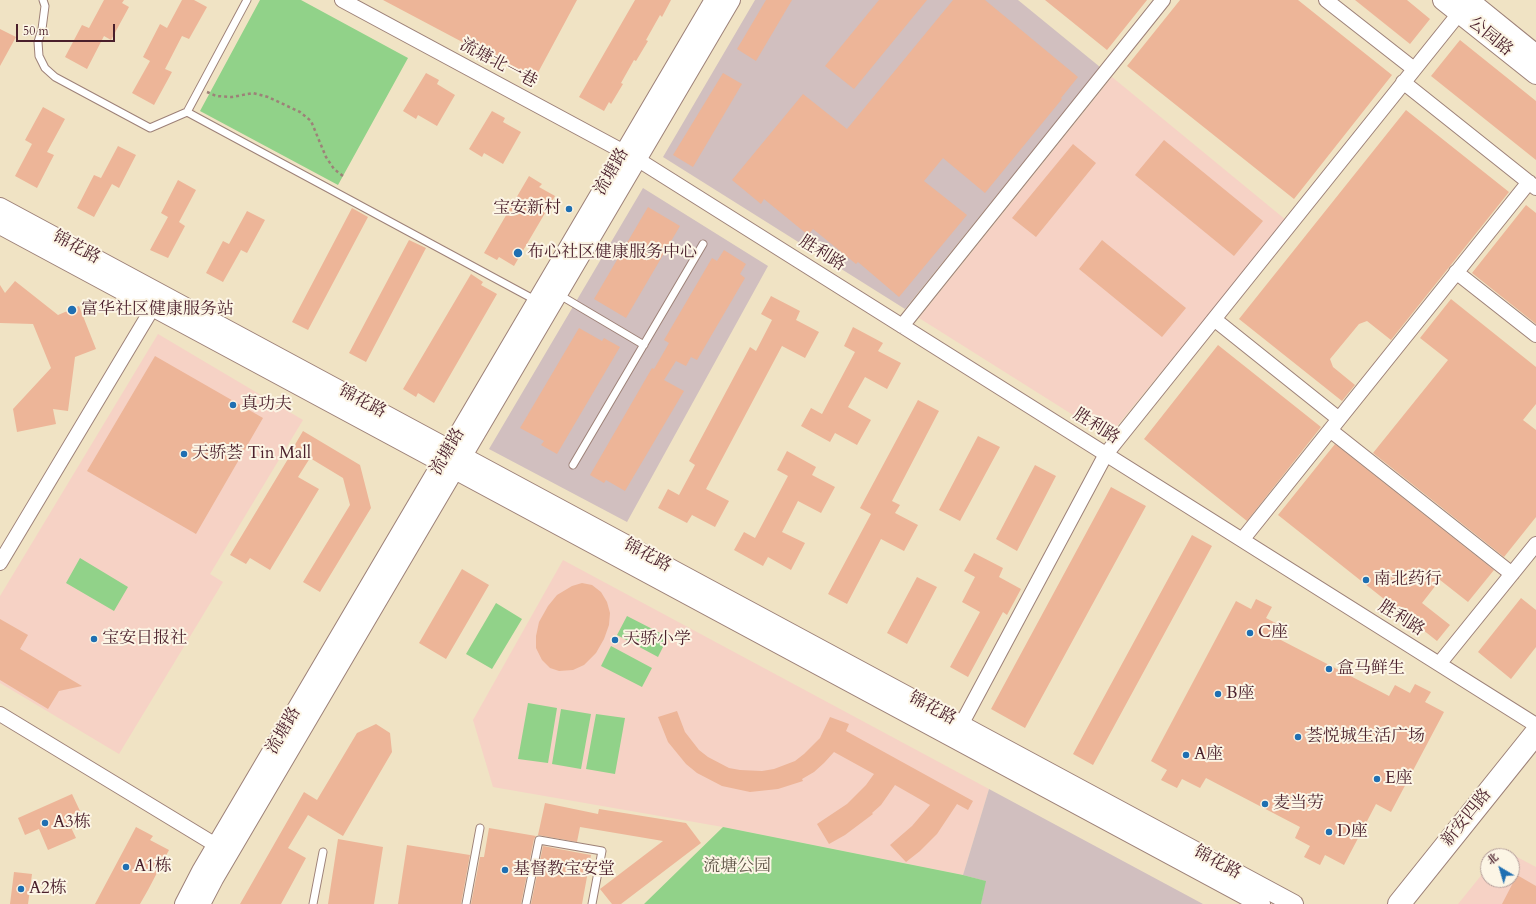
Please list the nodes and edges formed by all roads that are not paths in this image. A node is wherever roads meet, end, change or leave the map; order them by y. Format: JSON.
{"nodes":[{"id":1,"x":43,"y":0,"type":"edge"},
{"id":2,"x":248,"y":0,"type":"edge"},
{"id":3,"x":342,"y":0,"type":"edge"},
{"id":4,"x":714,"y":0,"type":"edge"},
{"id":5,"x":731,"y":0,"type":"edge"},
{"id":6,"x":1163,"y":0,"type":"edge"},
{"id":7,"x":1326,"y":0,"type":"edge"},
{"id":8,"x":1444,"y":0,"type":"edge"},
{"id":9,"x":1465,"y":4,"type":"edge"},
{"id":10,"x":1536,"y":55,"type":"edge"},
{"id":11,"x":1414,"y":70,"type":"junction"},
{"id":12,"x":1536,"y":74,"type":"edge"},
{"id":13,"x":1404,"y":82,"type":"junction"},
{"id":14,"x":187,"y":112,"type":"junction"},
{"id":15,"x":631,"y":156,"type":"junction"},
{"id":16,"x":1532,"y":185,"type":"edge"},
{"id":17,"x":0,"y":207,"type":"edge"},
{"id":18,"x":0,"y":225,"type":"edge"},
{"id":19,"x":703,"y":244,"type":"dead end"},
{"id":20,"x":1456,"y":272,"type":"junction"},
{"id":21,"x":558,"y":294,"type":"junction"},
{"id":22,"x":157,"y":301,"type":"junction"},
{"id":23,"x":537,"y":301,"type":"junction"},
{"id":24,"x":1214,"y":319,"type":"junction"},
{"id":25,"x":902,"y":326,"type":"junction"},
{"id":26,"x":1536,"y":336,"type":"edge"},
{"id":27,"x":644,"y":345,"type":"junction"},
{"id":28,"x":1335,"y":424,"type":"junction"},
{"id":29,"x":1106,"y":454,"type":"junction"},
{"id":30,"x":452,"y":459,"type":"junction"},
{"id":31,"x":574,"y":465,"type":"dead end"},
{"id":32,"x":1242,"y":540,"type":"junction"},
{"id":33,"x":1536,"y":544,"type":"edge"},
{"id":34,"x":0,"y":563,"type":"edge"},
{"id":35,"x":1512,"y":574,"type":"junction"},
{"id":36,"x":1439,"y":664,"type":"junction"},
{"id":37,"x":0,"y":714,"type":"edge"},
{"id":38,"x":961,"y":725,"type":"junction"},
{"id":39,"x":1536,"y":725,"type":"edge"},
{"id":40,"x":1536,"y":733,"type":"edge"},
{"id":41,"x":1536,"y":757,"type":"edge"},
{"id":42,"x":480,"y":828,"type":"dead end"},
{"id":43,"x":223,"y":849,"type":"junction"},
{"id":44,"x":323,"y":852,"type":"dead end"},
{"id":45,"x":184,"y":904,"type":"edge"},
{"id":46,"x":201,"y":904,"type":"edge"},
{"id":47,"x":313,"y":904,"type":"edge"},
{"id":48,"x":466,"y":904,"type":"edge"},
{"id":49,"x":526,"y":904,"type":"edge"},
{"id":50,"x":592,"y":904,"type":"edge"},
{"id":51,"x":1261,"y":904,"type":"edge"},
{"id":52,"x":1294,"y":904,"type":"edge"},
{"id":53,"x":1399,"y":904,"type":"edge"},
{"id":54,"x":1418,"y":904,"type":"edge"}],
"edges":[{"from":1,"to":14,"type":"lane"},
{"from":2,"to":14,"type":"lane"},
{"from":3,"to":15,"type":"street","name":"流塘北一巷"},
{"from":4,"to":15,"type":"street","name":"流塘路"},
{"from":5,"to":15,"type":"street","name":"流塘路"},
{"from":6,"to":25,"type":"street"},
{"from":7,"to":11,"type":"street"},
{"from":8,"to":9,"type":"main road","name":"公园路"},
{"from":9,"to":10,"type":"main road","name":"公园路"},
{"from":9,"to":11,"type":"street"},
{"from":9,"to":12,"type":"main road","name":"公园路"},
{"from":11,"to":13,"type":"street"},
{"from":13,"to":16,"type":"street"},
{"from":13,"to":24,"type":"street"},
{"from":14,"to":23,"type":"lane"},
{"from":15,"to":21,"type":"street","name":"流塘路"},
{"from":15,"to":23,"type":"street","name":"流塘路"},
{"from":15,"to":25,"type":"street","name":"胜利路"},
{"from":16,"to":20,"type":"street"},
{"from":17,"to":22,"type":"street","name":"锦花路"},
{"from":18,"to":22,"type":"street","name":"锦花路"},
{"from":19,"to":27,"type":"lane"},
{"from":20,"to":26,"type":"street"},
{"from":20,"to":28,"type":"street"},
{"from":21,"to":27,"type":"lane"},
{"from":21,"to":30,"type":"street","name":"流塘路"},
{"from":22,"to":30,"type":"street","name":"锦花路"},
{"from":22,"to":34,"type":"street"},
{"from":23,"to":30,"type":"street","name":"流塘路"},
{"from":24,"to":28,"type":"street"},
{"from":24,"to":29,"type":"street"},
{"from":25,"to":29,"type":"street","name":"胜利路"},
{"from":27,"to":31,"type":"lane"},
{"from":28,"to":32,"type":"street"},
{"from":28,"to":35,"type":"street"},
{"from":29,"to":32,"type":"street","name":"胜利路"},
{"from":29,"to":38,"type":"street"},
{"from":30,"to":38,"type":"street","name":"锦花路"},
{"from":30,"to":43,"type":"street","name":"流塘路"},
{"from":30,"to":51,"type":"street","name":"锦花路"},
{"from":32,"to":36,"type":"street","name":"胜利路"},
{"from":33,"to":35,"type":"street"},
{"from":35,"to":36,"type":"street"},
{"from":36,"to":39,"type":"street","name":"胜利路"},
{"from":37,"to":43,"type":"street"},
{"from":38,"to":52,"type":"street","name":"锦花路"},
{"from":40,"to":53,"type":"main road","name":"新安四路"},
{"from":41,"to":54,"type":"main road","name":"新安四路"},
{"from":42,"to":48,"type":"lane"},
{"from":43,"to":45,"type":"street","name":"流塘路"},
{"from":43,"to":46,"type":"street","name":"流塘路"},
{"from":44,"to":47,"type":"lane"},
{"from":49,"to":50,"type":"lane"}]}
